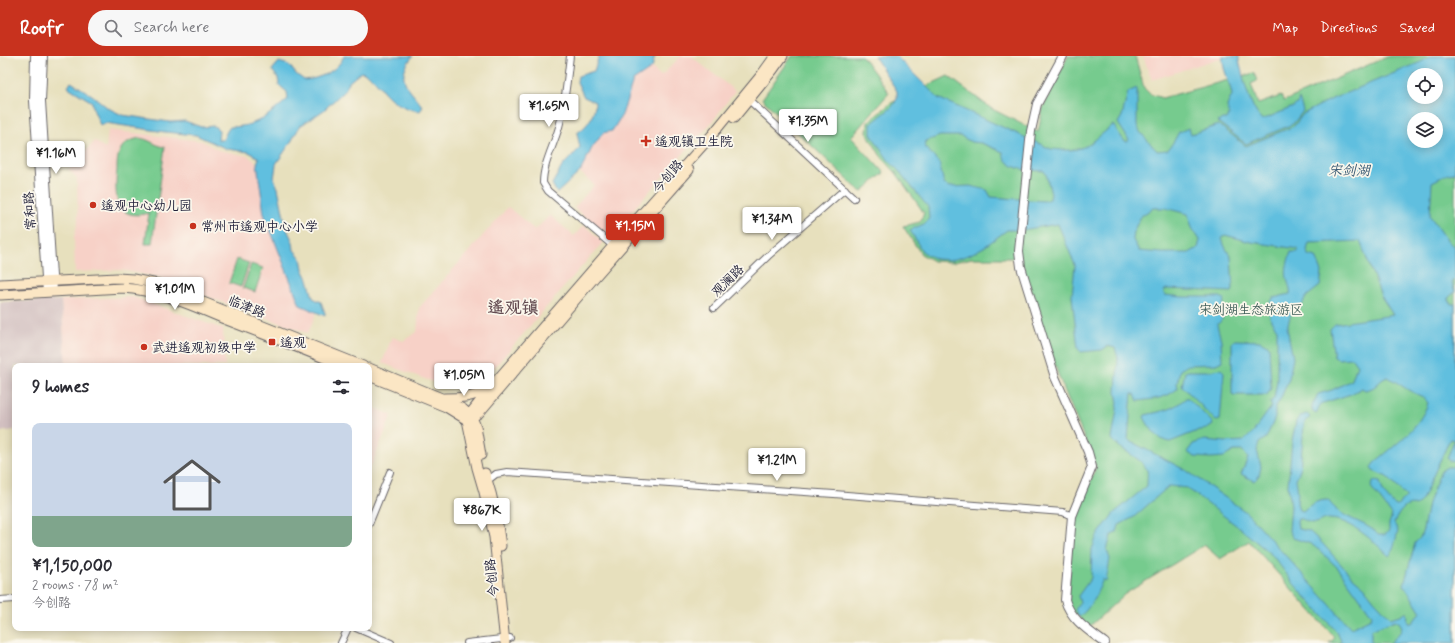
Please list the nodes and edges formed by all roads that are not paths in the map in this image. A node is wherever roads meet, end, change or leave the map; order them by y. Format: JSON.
{"nodes":[{"id":1,"x":35,"y":56,"type":"edge"},
{"id":2,"x":43,"y":56,"type":"edge"},
{"id":3,"x":570,"y":56,"type":"edge"},
{"id":4,"x":775,"y":56,"type":"edge"},
{"id":5,"x":783,"y":56,"type":"edge"},
{"id":6,"x":1063,"y":56,"type":"edge"},
{"id":7,"x":749,"y":100,"type":"junction"},
{"id":8,"x":845,"y":189,"type":"junction"},
{"id":9,"x":854,"y":198,"type":"dead end"},
{"id":10,"x":613,"y":246,"type":"junction"},
{"id":11,"x":50,"y":282,"type":"junction"},
{"id":12,"x":0,"y":284,"type":"edge"},
{"id":13,"x":50,"y":292,"type":"junction"},
{"id":14,"x":0,"y":295,"type":"edge"},
{"id":15,"x":714,"y":308,"type":"dead end"},
{"id":16,"x":336,"y":363,"type":"edge"},
{"id":17,"x":356,"y":363,"type":"edge"},
{"id":18,"x":372,"y":369,"type":"edge"},
{"id":19,"x":372,"y":377,"type":"edge"},
{"id":20,"x":496,"y":381,"type":"junction"},
{"id":21,"x":443,"y":398,"type":"junction"},
{"id":22,"x":469,"y":417,"type":"junction"},
{"id":23,"x":390,"y":472,"type":"dead end"},
{"id":24,"x":487,"y":481,"type":"junction"},
{"id":25,"x":1072,"y":516,"type":"junction"},
{"id":26,"x":372,"y":517,"type":"edge"},
{"id":27,"x":12,"y":599,"type":"edge"},
{"id":28,"x":0,"y":600,"type":"edge"},
{"id":29,"x":347,"y":631,"type":"edge"},
{"id":30,"x":363,"y":631,"type":"edge"},
{"id":31,"x":508,"y":641,"type":"edge"},
{"id":32,"x":341,"y":643,"type":"edge"},
{"id":33,"x":391,"y":643,"type":"edge"},
{"id":34,"x":467,"y":643,"type":"edge"},
{"id":35,"x":1105,"y":643,"type":"edge"}],
"edges":[{"from":1,"to":11,"type":"street","name":"常和路"},
{"from":2,"to":11,"type":"street","name":"常和路"},
{"from":3,"to":10,"type":"street"},
{"from":4,"to":10,"type":"main road","name":"今创路"},
{"from":5,"to":7,"type":"main road","name":"今创路"},
{"from":6,"to":25,"type":"street"},
{"from":7,"to":8,"type":"street"},
{"from":7,"to":22,"type":"main road","name":"今创路"},
{"from":8,"to":9,"type":"street"},
{"from":8,"to":15,"type":"street","name":"观澜路"},
{"from":10,"to":20,"type":"main road","name":"今创路"},
{"from":11,"to":12,"type":"main road","name":"临津路"},
{"from":11,"to":13,"type":"street","name":"常和路"},
{"from":11,"to":17,"type":"main road","name":"临津路"},
{"from":13,"to":14,"type":"main road","name":"临津路"},
{"from":13,"to":16,"type":"main road","name":"临津路"},
{"from":18,"to":21,"type":"main road"},
{"from":19,"to":22,"type":"main road"},
{"from":20,"to":21,"type":"main road"},
{"from":20,"to":22,"type":"main road","name":"今创路"},
{"from":21,"to":22,"type":"main road"},
{"from":22,"to":24,"type":"main road","name":"今创路"},
{"from":22,"to":31,"type":"main road","name":"今创路"},
{"from":23,"to":26,"type":"street"},
{"from":24,"to":25,"type":"street"},
{"from":24,"to":31,"type":"main road","name":"今创路"},
{"from":25,"to":35,"type":"street"},
{"from":27,"to":28,"type":"street"},
{"from":29,"to":32,"type":"street"},
{"from":30,"to":33,"type":"street"},
{"from":31,"to":34,"type":"street"}]}
